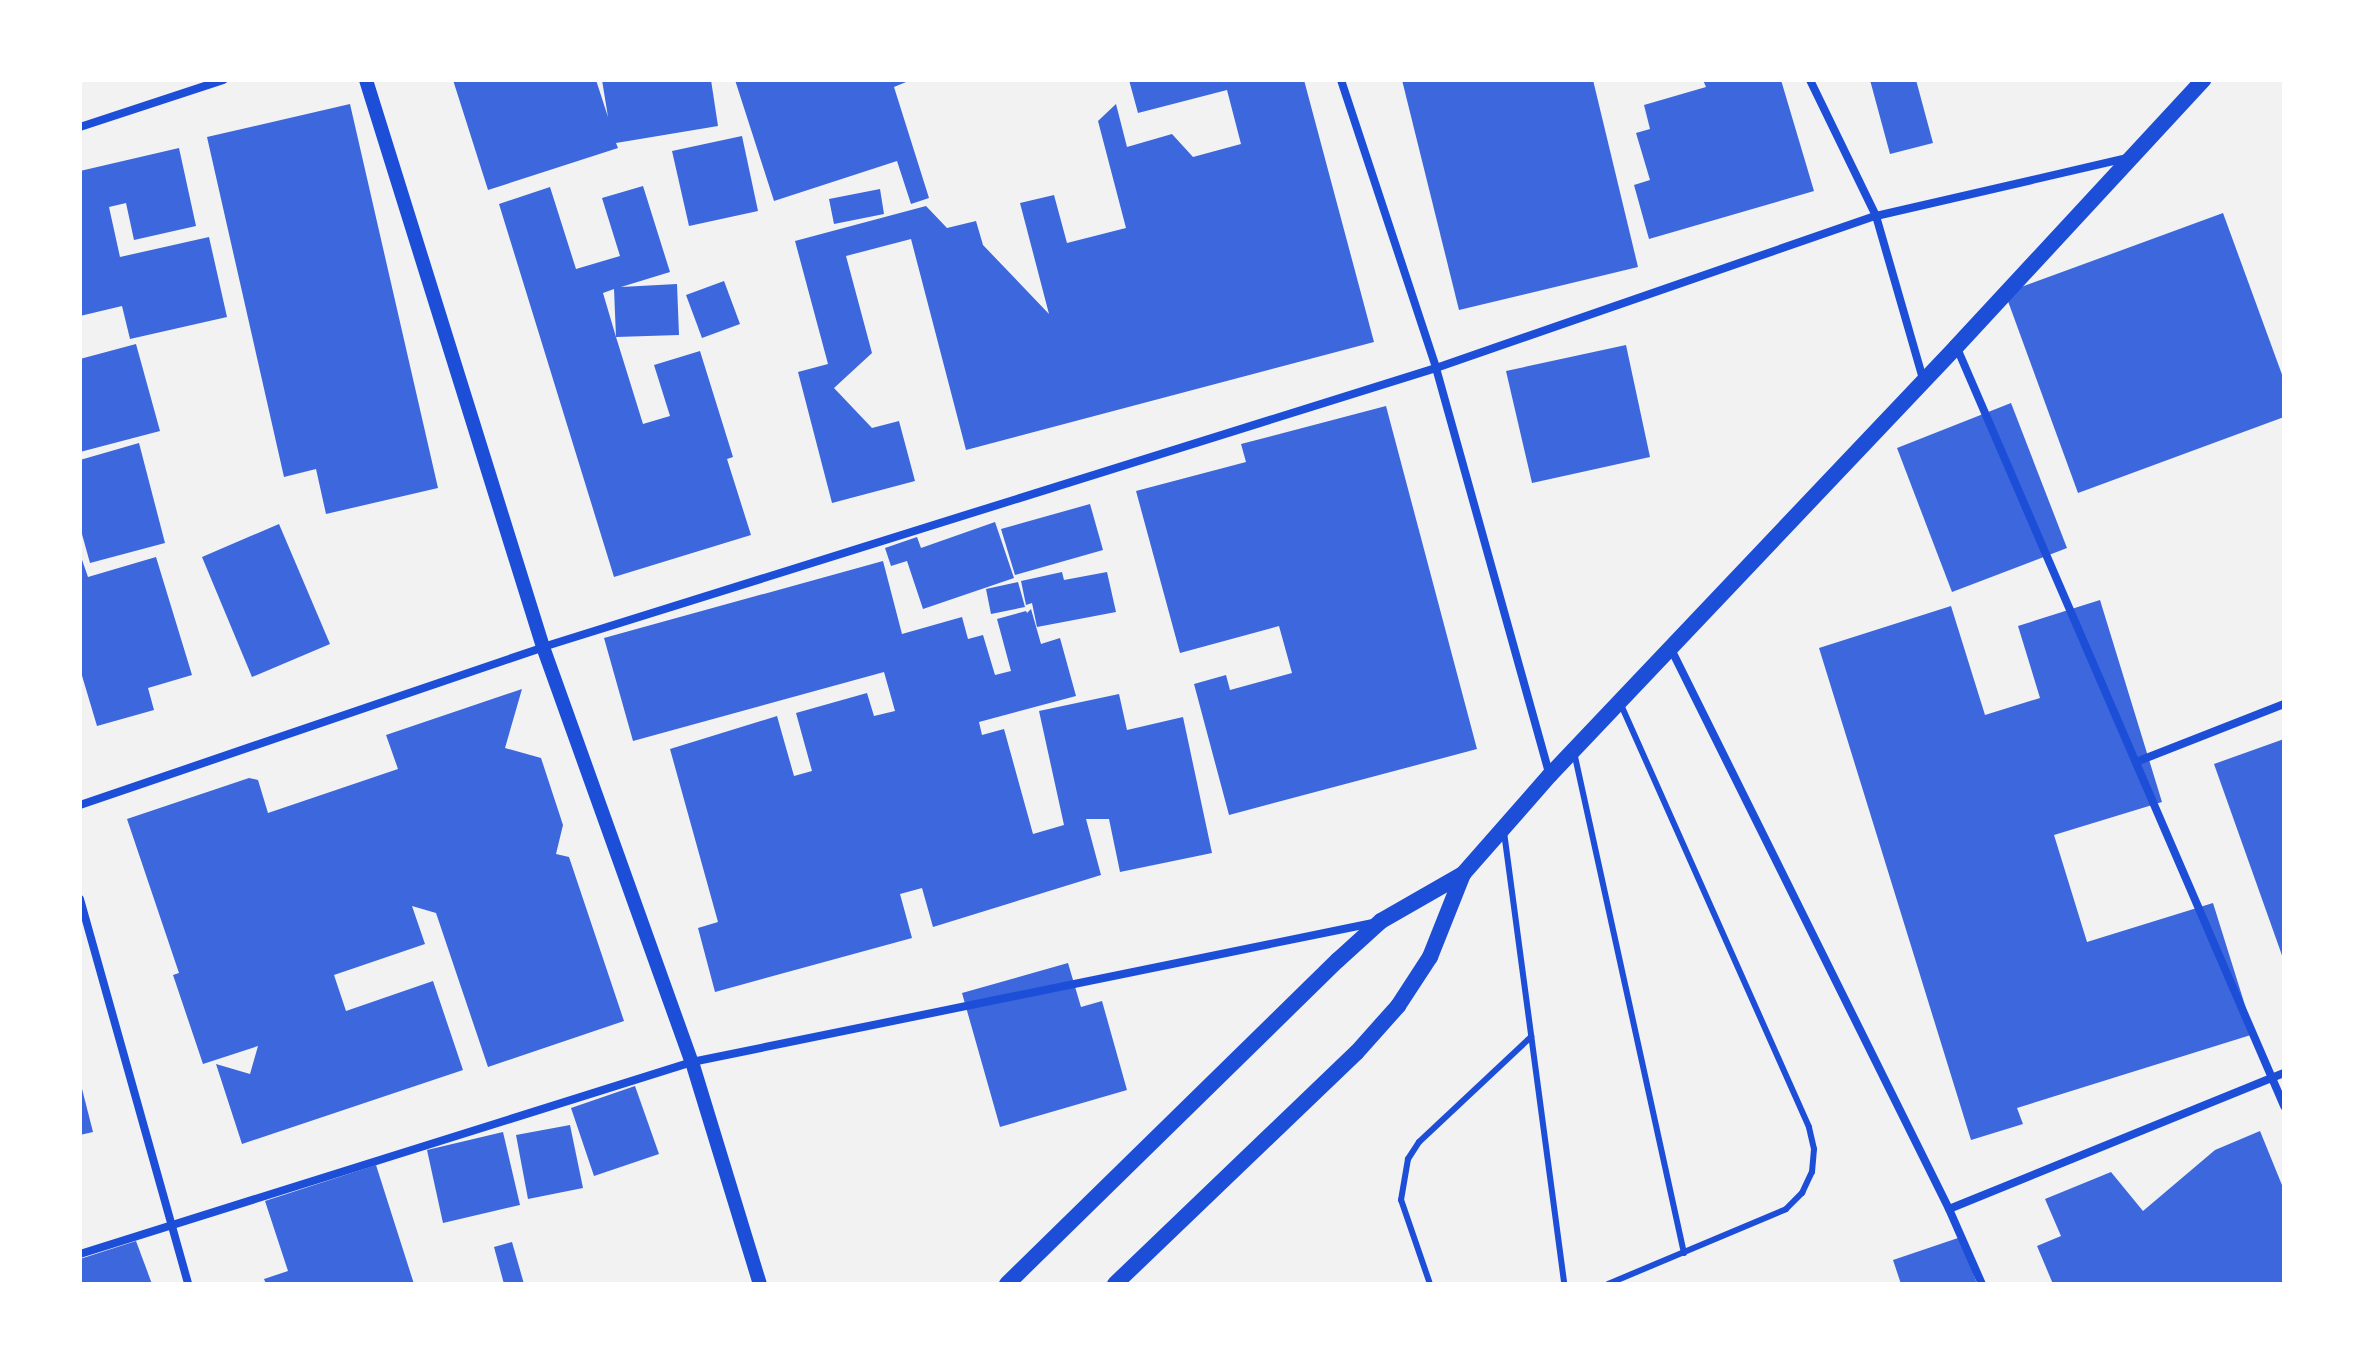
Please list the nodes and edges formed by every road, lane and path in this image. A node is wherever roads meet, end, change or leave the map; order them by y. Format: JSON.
{"nodes":[{"id":1,"x":223,"y":80,"type":"edge"},
{"id":2,"x":366,"y":80,"type":"edge"},
{"id":3,"x":1341,"y":80,"type":"edge"},
{"id":4,"x":1810,"y":80,"type":"edge"},
{"id":5,"x":2203,"y":80,"type":"edge"},
{"id":6,"x":80,"y":127,"type":"edge"},
{"id":7,"x":2135,"y":156,"type":"junction"},
{"id":8,"x":1876,"y":216,"type":"junction"},
{"id":9,"x":1956,"y":347,"type":"junction"},
{"id":10,"x":1436,"y":368,"type":"junction"},
{"id":11,"x":1924,"y":380,"type":"junction"},
{"id":12,"x":543,"y":647,"type":"junction"},
{"id":13,"x":1670,"y":648,"type":"junction"},
{"id":14,"x":1619,"y":702,"type":"junction"},
{"id":15,"x":2284,"y":704,"type":"edge"},
{"id":16,"x":1573,"y":750,"type":"junction"},
{"id":17,"x":2136,"y":762,"type":"junction"},
{"id":18,"x":1550,"y":775,"type":"junction"},
{"id":19,"x":80,"y":805,"type":"edge"},
{"id":20,"x":1504,"y":827,"type":"junction"},
{"id":21,"x":1463,"y":874,"type":"junction"},
{"id":22,"x":80,"y":899,"type":"edge"},
{"id":23,"x":1381,"y":921,"type":"junction"},
{"id":24,"x":1531,"y":1037,"type":"junction"},
{"id":25,"x":692,"y":1062,"type":"junction"},
{"id":26,"x":2284,"y":1073,"type":"edge"},
{"id":27,"x":2272,"y":1078,"type":"junction"},
{"id":28,"x":2284,"y":1106,"type":"edge"},
{"id":29,"x":1949,"y":1209,"type":"junction"},
{"id":30,"x":171,"y":1227,"type":"junction"},
{"id":31,"x":1684,"y":1253,"type":"junction"},
{"id":32,"x":80,"y":1254,"type":"edge"},
{"id":33,"x":188,"y":1284,"type":"edge"},
{"id":34,"x":760,"y":1284,"type":"edge"},
{"id":35,"x":1007,"y":1284,"type":"edge"},
{"id":36,"x":1115,"y":1284,"type":"edge"},
{"id":37,"x":1430,"y":1284,"type":"edge"},
{"id":38,"x":1564,"y":1284,"type":"edge"},
{"id":39,"x":1608,"y":1284,"type":"edge"},
{"id":40,"x":1982,"y":1284,"type":"edge"}],
"edges":[{"from":1,"to":6,"type":"street"},
{"from":2,"to":12,"type":"street"},
{"from":3,"to":10,"type":"street"},
{"from":4,"to":8,"type":"street"},
{"from":5,"to":7,"type":"main road"},
{"from":7,"to":8,"type":"street"},
{"from":7,"to":9,"type":"main road"},
{"from":8,"to":10,"type":"street"},
{"from":8,"to":11,"type":"street"},
{"from":9,"to":11,"type":"main road"},
{"from":9,"to":17,"type":"street"},
{"from":10,"to":12,"type":"street"},
{"from":10,"to":18,"type":"street"},
{"from":11,"to":13,"type":"main road"},
{"from":12,"to":19,"type":"street"},
{"from":12,"to":25,"type":"street"},
{"from":13,"to":14,"type":"main road"},
{"from":13,"to":29,"type":"street"},
{"from":14,"to":16,"type":"main road"},
{"from":14,"to":31,"type":"lane"},
{"from":15,"to":17,"type":"street"},
{"from":16,"to":18,"type":"main road"},
{"from":16,"to":31,"type":"lane"},
{"from":17,"to":27,"type":"street"},
{"from":18,"to":20,"type":"main road"},
{"from":20,"to":21,"type":"main road"},
{"from":20,"to":24,"type":"lane"},
{"from":21,"to":23,"type":"main road"},
{"from":21,"to":36,"type":"main road"},
{"from":22,"to":30,"type":"street"},
{"from":23,"to":25,"type":"street"},
{"from":23,"to":35,"type":"main road"},
{"from":24,"to":37,"type":"lane"},
{"from":24,"to":38,"type":"lane"},
{"from":25,"to":30,"type":"street"},
{"from":25,"to":34,"type":"street"},
{"from":26,"to":27,"type":"street"},
{"from":27,"to":28,"type":"street"},
{"from":27,"to":29,"type":"street"},
{"from":29,"to":40,"type":"street"},
{"from":30,"to":32,"type":"street"},
{"from":30,"to":33,"type":"street"},
{"from":31,"to":39,"type":"lane"}]}
